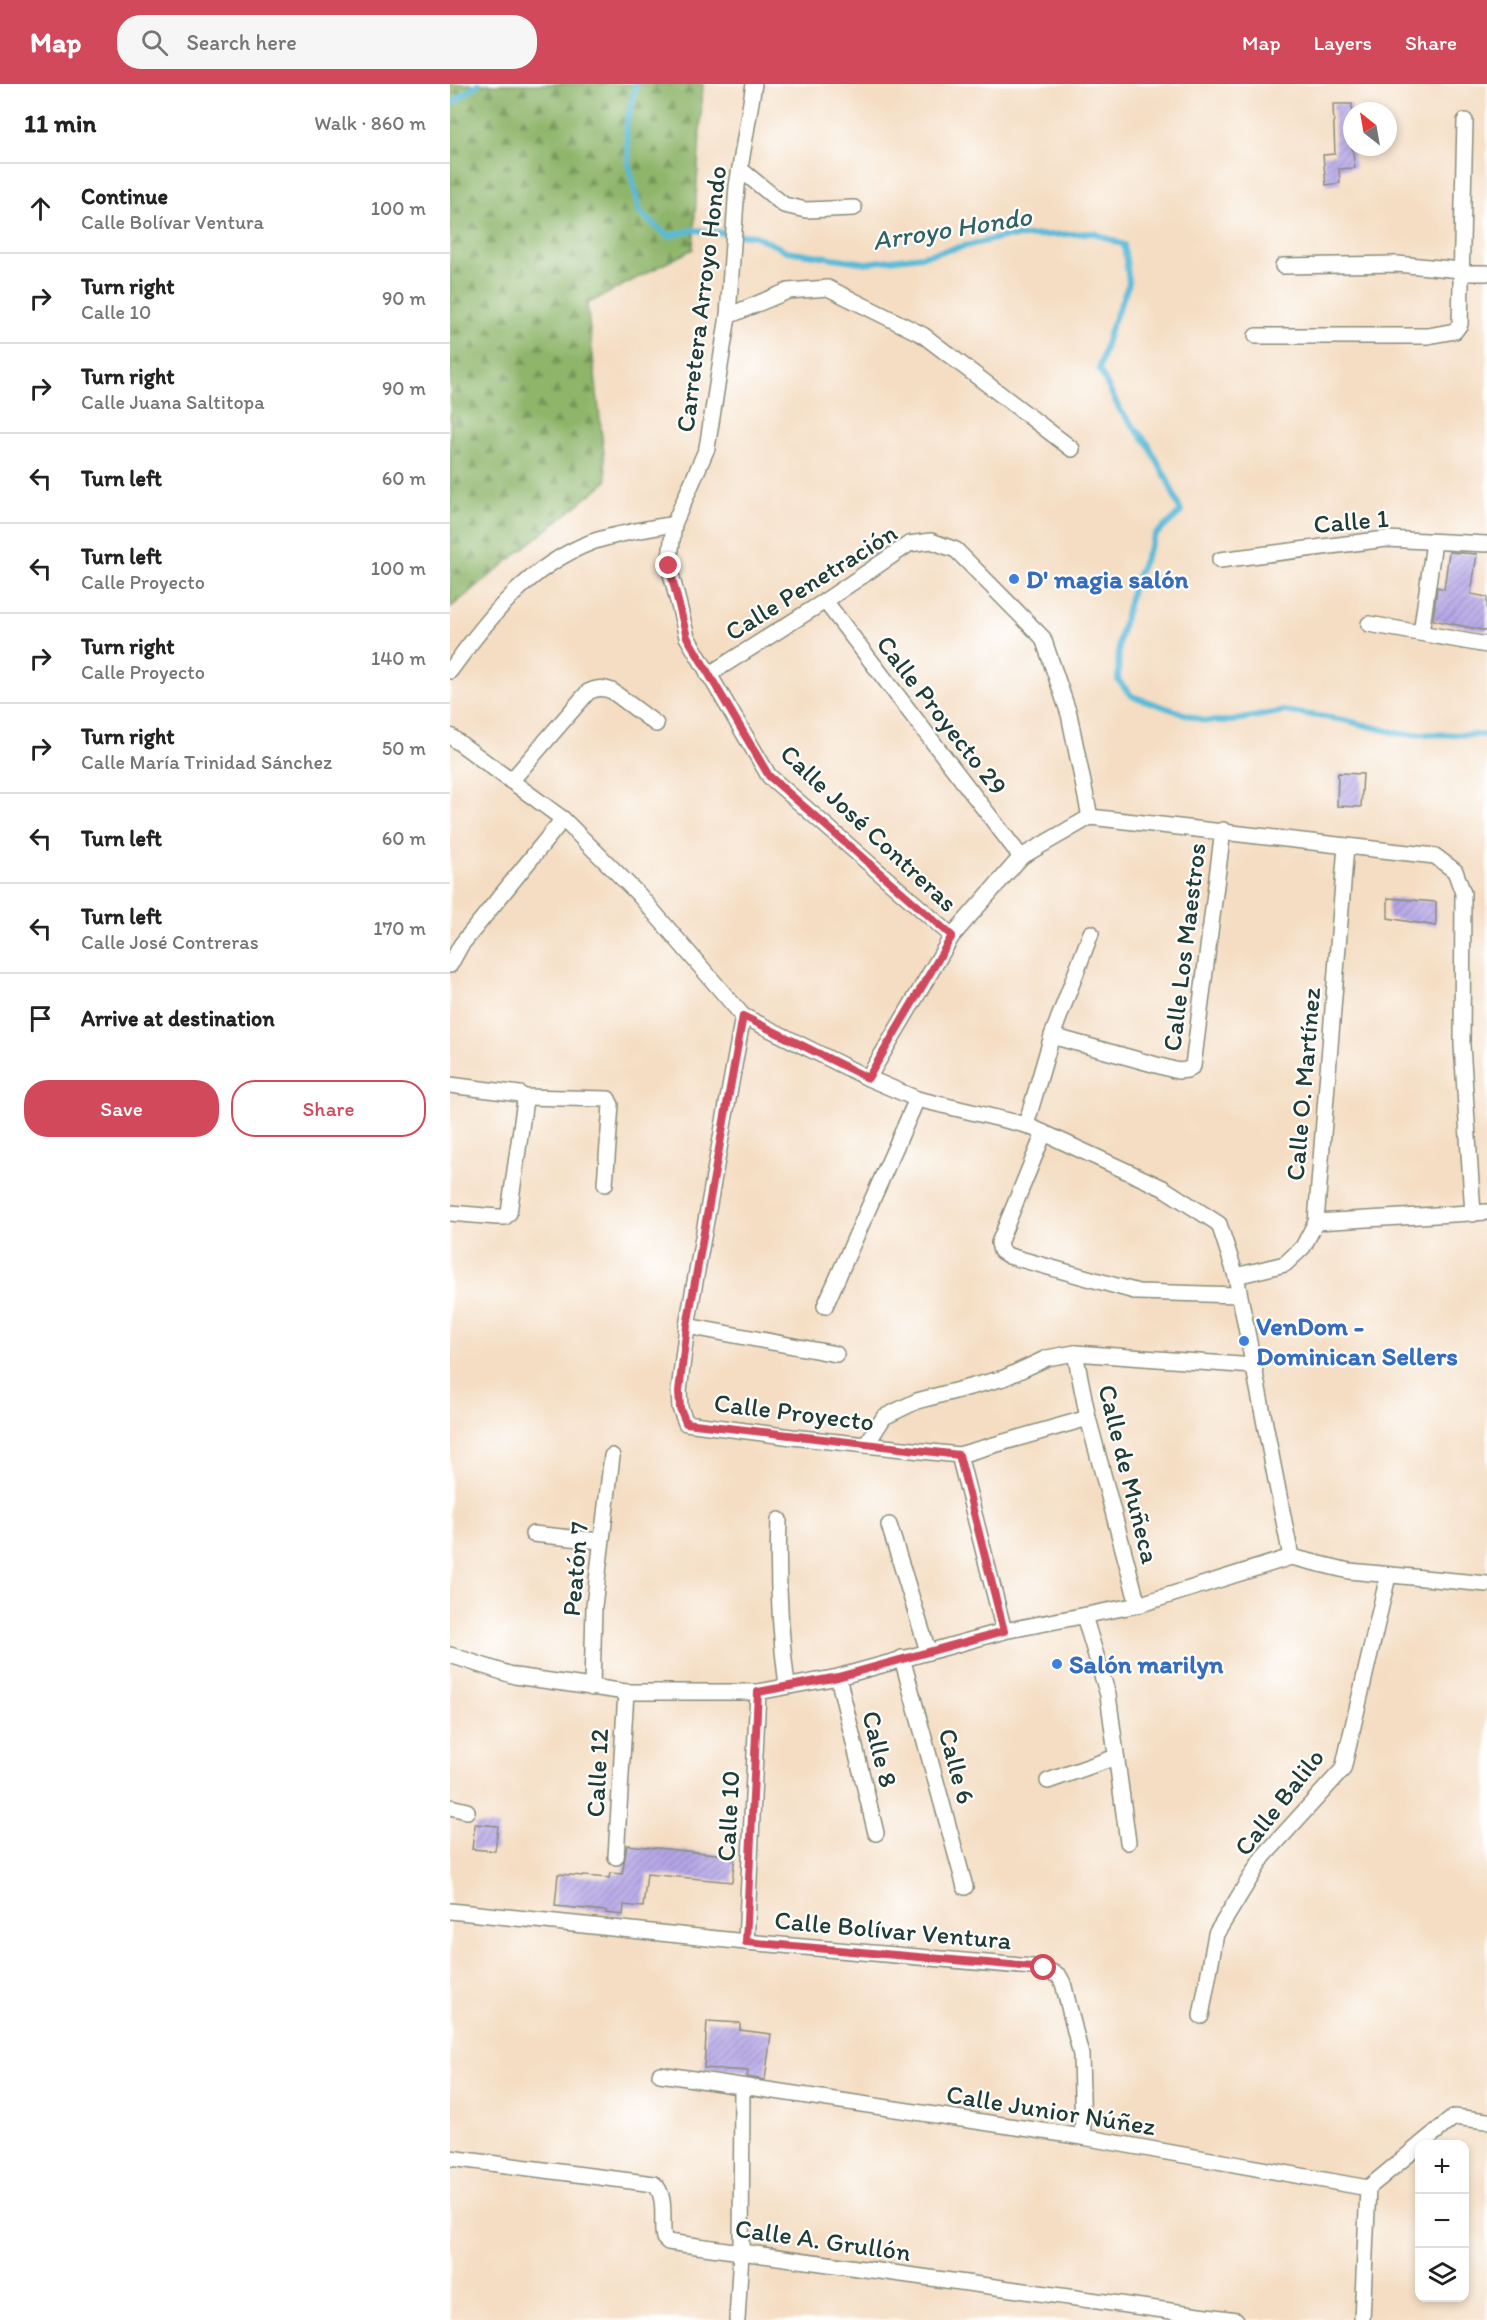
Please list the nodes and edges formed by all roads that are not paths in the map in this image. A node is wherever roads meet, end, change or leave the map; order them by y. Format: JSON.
{"nodes":[{"id":1,"x":754,"y":84,"type":"edge"},
{"id":2,"x":1465,"y":121,"type":"dead end"},
{"id":3,"x":740,"y":169,"type":"junction"},
{"id":4,"x":854,"y":208,"type":"dead end"},
{"id":5,"x":1283,"y":266,"type":"dead end"},
{"id":6,"x":1461,"y":272,"type":"junction"},
{"id":7,"x":1487,"y":273,"type":"edge"},
{"id":8,"x":728,"y":316,"type":"junction"},
{"id":9,"x":1256,"y":336,"type":"dead end"},
{"id":10,"x":1072,"y":449,"type":"dead end"},
{"id":11,"x":674,"y":524,"type":"junction"},
{"id":12,"x":1434,"y":542,"type":"junction"},
{"id":13,"x":1487,"y":544,"type":"edge"},
{"id":14,"x":1220,"y":560,"type":"dead end"},
{"id":15,"x":825,"y":601,"type":"junction"},
{"id":16,"x":1369,"y":624,"type":"dead end"},
{"id":17,"x":1421,"y":633,"type":"junction"},
{"id":18,"x":1487,"y":645,"type":"edge"},
{"id":19,"x":450,"y":671,"type":"edge"},
{"id":20,"x":708,"y":675,"type":"junction"},
{"id":21,"x":656,"y":724,"type":"dead end"},
{"id":22,"x":450,"y":736,"type":"edge"},
{"id":23,"x":511,"y":781,"type":"junction"},
{"id":24,"x":1090,"y":817,"type":"junction"},
{"id":25,"x":563,"y":819,"type":"junction"},
{"id":26,"x":1223,"y":830,"type":"junction"},
{"id":27,"x":1346,"y":846,"type":"junction"},
{"id":28,"x":1021,"y":857,"type":"junction"},
{"id":29,"x":1090,"y":933,"type":"dead end"},
{"id":30,"x":952,"y":936,"type":"junction"},
{"id":31,"x":450,"y":965,"type":"edge"},
{"id":32,"x":743,"y":1016,"type":"junction"},
{"id":33,"x":1052,"y":1036,"type":"junction"},
{"id":34,"x":868,"y":1078,"type":"junction"},
{"id":35,"x":450,"y":1085,"type":"edge"},
{"id":36,"x":523,"y":1097,"type":"junction"},
{"id":37,"x":917,"y":1099,"type":"junction"},
{"id":38,"x":1026,"y":1125,"type":"junction"},
{"id":39,"x":1044,"y":1132,"type":"junction"},
{"id":40,"x":605,"y":1184,"type":"dead end"},
{"id":41,"x":450,"y":1212,"type":"edge"},
{"id":42,"x":1480,"y":1213,"type":"edge"},
{"id":43,"x":1316,"y":1222,"type":"junction"},
{"id":44,"x":1236,"y":1276,"type":"junction"},
{"id":45,"x":1238,"y":1295,"type":"junction"},
{"id":46,"x":825,"y":1306,"type":"dead end"},
{"id":47,"x":687,"y":1326,"type":"junction"},
{"id":48,"x":836,"y":1353,"type":"dead end"},
{"id":49,"x":1075,"y":1353,"type":"junction"},
{"id":50,"x":1254,"y":1366,"type":"junction"},
{"id":51,"x":1088,"y":1418,"type":"junction"},
{"id":52,"x":866,"y":1445,"type":"junction"},
{"id":53,"x":959,"y":1455,"type":"junction"},
{"id":54,"x":612,"y":1456,"type":"dead end"},
{"id":55,"x":779,"y":1520,"type":"dead end"},
{"id":56,"x":889,"y":1525,"type":"dead end"},
{"id":57,"x":533,"y":1534,"type":"dead end"},
{"id":58,"x":600,"y":1541,"type":"junction"},
{"id":59,"x":1291,"y":1557,"type":"junction"},
{"id":60,"x":1388,"y":1576,"type":"junction"},
{"id":61,"x":1487,"y":1584,"type":"edge"},
{"id":62,"x":1138,"y":1605,"type":"junction"},
{"id":63,"x":1084,"y":1616,"type":"junction"},
{"id":64,"x":1004,"y":1631,"type":"junction"},
{"id":65,"x":928,"y":1651,"type":"junction"},
{"id":66,"x":450,"y":1655,"type":"edge"},
{"id":67,"x":903,"y":1658,"type":"junction"},
{"id":68,"x":838,"y":1677,"type":"junction"},
{"id":69,"x":787,"y":1686,"type":"junction"},
{"id":70,"x":592,"y":1688,"type":"junction"},
{"id":71,"x":626,"y":1692,"type":"junction"},
{"id":72,"x":758,"y":1692,"type":"junction"},
{"id":73,"x":1116,"y":1757,"type":"junction"},
{"id":74,"x":1048,"y":1781,"type":"dead end"},
{"id":75,"x":450,"y":1807,"type":"edge"},
{"id":76,"x":467,"y":1811,"type":"dead end"},
{"id":77,"x":876,"y":1833,"type":"dead end"},
{"id":78,"x":1128,"y":1842,"type":"dead end"},
{"id":79,"x":616,"y":1857,"type":"dead end"},
{"id":80,"x":965,"y":1887,"type":"dead end"},
{"id":81,"x":450,"y":1911,"type":"edge"},
{"id":82,"x":746,"y":1942,"type":"junction"},
{"id":83,"x":1201,"y":2016,"type":"dead end"},
{"id":84,"x":660,"y":2074,"type":"dead end"},
{"id":85,"x":742,"y":2087,"type":"junction"},
{"id":86,"x":1487,"y":2121,"type":"edge"},
{"id":87,"x":1083,"y":2137,"type":"junction"},
{"id":88,"x":1426,"y":2140,"type":"edge"},
{"id":89,"x":1415,"y":2149,"type":"edge"},
{"id":90,"x":450,"y":2158,"type":"edge"},
{"id":91,"x":1368,"y":2188,"type":"junction"},
{"id":92,"x":741,"y":2253,"type":"junction"},
{"id":93,"x":737,"y":2320,"type":"edge"},
{"id":94,"x":1236,"y":2320,"type":"edge"},
{"id":95,"x":1362,"y":2320,"type":"edge"}],
"edges":[{"from":1,"to":3,"type":"street","name":"Carretera Arroyo Hondo"},
{"from":2,"to":6,"type":"street"},
{"from":3,"to":4,"type":"street"},
{"from":3,"to":8,"type":"street","name":"Carretera Arroyo Hondo"},
{"from":5,"to":6,"type":"street"},
{"from":6,"to":7,"type":"street"},
{"from":6,"to":9,"type":"street"},
{"from":8,"to":10,"type":"street"},
{"from":8,"to":11,"type":"street","name":"Carretera Arroyo Hondo"},
{"from":11,"to":19,"type":"street"},
{"from":11,"to":20,"type":"street","name":"Calle José Contreras"},
{"from":12,"to":13,"type":"street","name":"Calle 1"},
{"from":12,"to":14,"type":"street","name":"Calle 1"},
{"from":12,"to":17,"type":"street"},
{"from":15,"to":20,"type":"street","name":"Calle Penetración"},
{"from":15,"to":24,"type":"street","name":"Calle Penetración"},
{"from":15,"to":28,"type":"street","name":"Calle Proyecto 29"},
{"from":16,"to":17,"type":"street"},
{"from":17,"to":18,"type":"street"},
{"from":20,"to":30,"type":"street","name":"Calle José Contreras"},
{"from":21,"to":23,"type":"street"},
{"from":22,"to":23,"type":"street"},
{"from":23,"to":25,"type":"street"},
{"from":24,"to":26,"type":"street"},
{"from":24,"to":28,"type":"street"},
{"from":25,"to":31,"type":"street"},
{"from":25,"to":32,"type":"street"},
{"from":26,"to":27,"type":"street"},
{"from":26,"to":33,"type":"street","name":"Calle Los Maestros"},
{"from":27,"to":42,"type":"street"},
{"from":27,"to":43,"type":"street","name":"Calle O. Martínez"},
{"from":28,"to":30,"type":"street"},
{"from":29,"to":33,"type":"street"},
{"from":30,"to":34,"type":"street"},
{"from":32,"to":34,"type":"street"},
{"from":32,"to":47,"type":"street","name":"Calle Proyecto"},
{"from":33,"to":38,"type":"street"},
{"from":34,"to":37,"type":"street"},
{"from":35,"to":36,"type":"street"},
{"from":36,"to":40,"type":"street"},
{"from":36,"to":41,"type":"street"},
{"from":37,"to":38,"type":"street"},
{"from":37,"to":46,"type":"street"},
{"from":38,"to":39,"type":"street"},
{"from":39,"to":44,"type":"street"},
{"from":39,"to":45,"type":"street"},
{"from":42,"to":43,"type":"street"},
{"from":43,"to":44,"type":"street","name":"Calle O. Martínez"},
{"from":44,"to":45,"type":"street"},
{"from":45,"to":50,"type":"street"},
{"from":47,"to":48,"type":"street"},
{"from":47,"to":52,"type":"street","name":"Calle Proyecto"},
{"from":49,"to":50,"type":"street"},
{"from":49,"to":51,"type":"street","name":"Calle de Muñeca"},
{"from":49,"to":52,"type":"street"},
{"from":50,"to":59,"type":"street"},
{"from":51,"to":53,"type":"street","name":"Calle Proyecto"},
{"from":51,"to":62,"type":"street","name":"Calle de Muñeca"},
{"from":52,"to":53,"type":"street","name":"Calle Proyecto"},
{"from":53,"to":64,"type":"street"},
{"from":54,"to":58,"type":"street","name":"Peatón 7"},
{"from":55,"to":69,"type":"street"},
{"from":56,"to":65,"type":"street"},
{"from":57,"to":58,"type":"street"},
{"from":58,"to":70,"type":"street","name":"Peatón 7"},
{"from":59,"to":60,"type":"street"},
{"from":59,"to":62,"type":"street"},
{"from":60,"to":61,"type":"street"},
{"from":60,"to":83,"type":"street","name":"Calle Balilo"},
{"from":62,"to":63,"type":"street"},
{"from":63,"to":64,"type":"street"},
{"from":63,"to":73,"type":"street"},
{"from":64,"to":65,"type":"street"},
{"from":65,"to":67,"type":"street"},
{"from":66,"to":70,"type":"street"},
{"from":67,"to":68,"type":"street"},
{"from":67,"to":80,"type":"street","name":"Calle 6"},
{"from":68,"to":69,"type":"street"},
{"from":68,"to":77,"type":"street","name":"Calle 8"},
{"from":69,"to":72,"type":"street"},
{"from":70,"to":71,"type":"street"},
{"from":71,"to":72,"type":"street"},
{"from":71,"to":79,"type":"street","name":"Calle 12"},
{"from":72,"to":82,"type":"street","name":"Calle 10"},
{"from":73,"to":74,"type":"street"},
{"from":73,"to":78,"type":"street"},
{"from":75,"to":76,"type":"street"},
{"from":81,"to":82,"type":"street","name":"Calle Bolívar Ventura"},
{"from":82,"to":87,"type":"street","name":"Calle Bolívar Ventura"},
{"from":84,"to":85,"type":"street","name":"Calle Junior Núñez"},
{"from":85,"to":87,"type":"street","name":"Calle Junior Núñez"},
{"from":85,"to":92,"type":"street"},
{"from":86,"to":88,"type":"street"},
{"from":87,"to":91,"type":"street","name":"Calle Junior Núñez"},
{"from":89,"to":91,"type":"street"},
{"from":90,"to":92,"type":"street","name":"Calle A. Grullón"},
{"from":91,"to":95,"type":"street"},
{"from":92,"to":93,"type":"street"},
{"from":92,"to":94,"type":"street","name":"Calle A. Grullón"}]}
